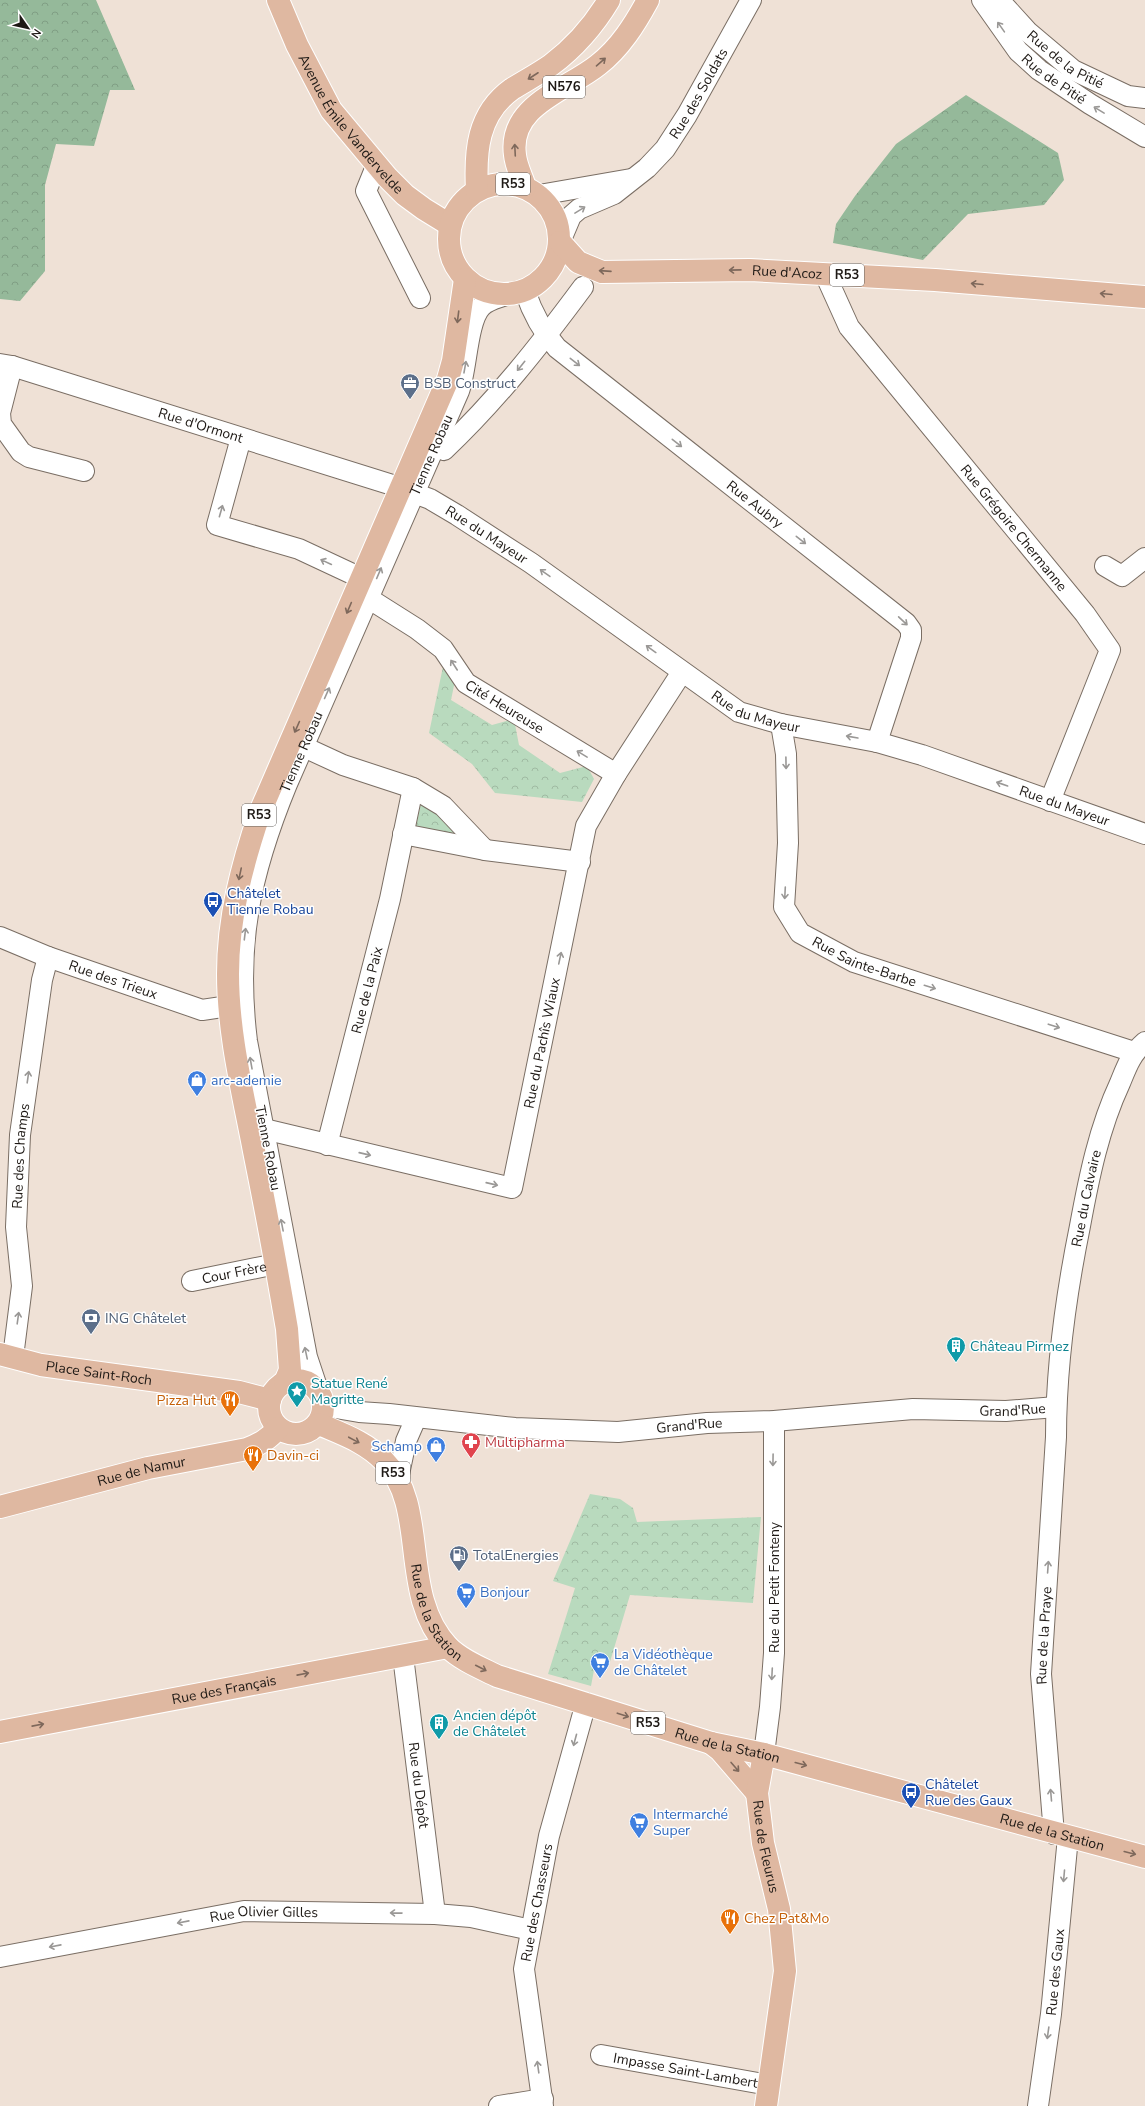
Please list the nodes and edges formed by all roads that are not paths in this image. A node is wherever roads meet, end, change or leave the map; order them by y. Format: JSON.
{"nodes":[{"id":1,"x":278,"y":0,"type":"edge"},
{"id":2,"x":609,"y":0,"type":"edge"},
{"id":3,"x":648,"y":0,"type":"edge"},
{"id":4,"x":750,"y":0,"type":"edge"},
{"id":5,"x":982,"y":0,"type":"edge"},
{"id":6,"x":998,"y":0,"type":"edge"},
{"id":7,"x":1137,"y":97,"type":"edge"},
{"id":8,"x":1117,"y":121,"type":"junction"},
{"id":9,"x":1145,"y":137,"type":"edge"},
{"id":10,"x":377,"y":164,"type":"junction"},
{"id":11,"x":635,"y":178,"type":"junction"},
{"id":12,"x":477,"y":190,"type":"junction"},
{"id":13,"x":532,"y":191,"type":"junction"},
{"id":14,"x":450,"y":225,"type":"junction"},
{"id":15,"x":560,"y":242,"type":"junction"},
{"id":16,"x":825,"y":274,"type":"junction"},
{"id":17,"x":465,"y":279,"type":"junction"},
{"id":18,"x":583,"y":287,"type":"dead end"},
{"id":19,"x":516,"y":293,"type":"junction"},
{"id":20,"x":1145,"y":297,"type":"edge"},
{"id":21,"x":420,"y":298,"type":"dead end"},
{"id":22,"x":546,"y":336,"type":"junction"},
{"id":23,"x":6,"y":365,"type":"edge"},
{"id":24,"x":242,"y":438,"type":"junction"},
{"id":25,"x":434,"y":446,"type":"junction"},
{"id":26,"x":84,"y":471,"type":"dead end"},
{"id":27,"x":408,"y":490,"type":"junction"},
{"id":28,"x":1145,"y":558,"type":"edge"},
{"id":29,"x":1105,"y":566,"type":"dead end"},
{"id":30,"x":365,"y":588,"type":"junction"},
{"id":31,"x":682,"y":672,"type":"junction"},
{"id":32,"x":781,"y":724,"type":"junction"},
{"id":33,"x":877,"y":742,"type":"junction"},
{"id":34,"x":304,"y":747,"type":"junction"},
{"id":35,"x":616,"y":774,"type":"junction"},
{"id":36,"x":413,"y":788,"type":"junction"},
{"id":37,"x":1050,"y":801,"type":"junction"},
{"id":38,"x":403,"y":834,"type":"junction"},
{"id":39,"x":1145,"y":834,"type":"edge"},
{"id":40,"x":485,"y":850,"type":"junction"},
{"id":41,"x":580,"y":862,"type":"junction"},
{"id":42,"x":0,"y":937,"type":"edge"},
{"id":43,"x":48,"y":957,"type":"junction"},
{"id":44,"x":229,"y":1006,"type":"junction"},
{"id":45,"x":1140,"y":1047,"type":"edge"},
{"id":46,"x":264,"y":1129,"type":"junction"},
{"id":47,"x":327,"y":1145,"type":"junction"},
{"id":48,"x":276,"y":1264,"type":"junction"},
{"id":49,"x":192,"y":1281,"type":"dead end"},
{"id":50,"x":6,"y":1355,"type":"edge"},
{"id":51,"x":285,"y":1382,"type":"junction"},
{"id":52,"x":270,"y":1400,"type":"junction"},
{"id":53,"x":320,"y":1407,"type":"junction"},
{"id":54,"x":1056,"y":1408,"type":"junction"},
{"id":55,"x":416,"y":1418,"type":"junction"},
{"id":56,"x":774,"y":1421,"type":"junction"},
{"id":57,"x":278,"y":1428,"type":"junction"},
{"id":58,"x":398,"y":1479,"type":"junction"},
{"id":59,"x":0,"y":1507,"type":"edge"},
{"id":60,"x":448,"y":1648,"type":"junction"},
{"id":61,"x":403,"y":1656,"type":"junction"},
{"id":62,"x":586,"y":1703,"type":"junction"},
{"id":63,"x":0,"y":1732,"type":"edge"},
{"id":64,"x":711,"y":1744,"type":"junction"},
{"id":65,"x":764,"y":1750,"type":"junction"},
{"id":66,"x":757,"y":1793,"type":"junction"},
{"id":67,"x":1061,"y":1835,"type":"junction"},
{"id":68,"x":1145,"y":1857,"type":"edge"},
{"id":69,"x":435,"y":1914,"type":"junction"},
{"id":70,"x":531,"y":1930,"type":"junction"},
{"id":71,"x":0,"y":1957,"type":"edge"},
{"id":72,"x":601,"y":2055,"type":"dead end"},
{"id":73,"x":769,"y":2085,"type":"junction"},
{"id":74,"x":543,"y":2103,"type":"edge"},
{"id":75,"x":500,"y":2106,"type":"edge"},
{"id":76,"x":766,"y":2106,"type":"edge"},
{"id":77,"x":1038,"y":2106,"type":"edge"}],
"edges":[{"from":1,"to":10,"type":"main road","name":"Avenue Émile Vandervelde"},
{"from":2,"to":12,"type":"main road","number":"N576","one_way":true},
{"from":13,"to":3,"type":"main road","number":"N576","one_way":true},
{"from":4,"to":11,"type":"street","name":"Rue des Soldats"},
{"from":8,"to":5,"type":"street","name":"Rue de Pitié","one_way":true},
{"from":6,"to":7,"type":"street","name":"Rue de la Pitié"},
{"from":7,"to":8,"type":"street"},
{"from":8,"to":9,"type":"street","name":"Rue de Pitié"},
{"from":10,"to":14,"type":"main road","name":"Avenue Émile Vandervelde"},
{"from":10,"to":21,"type":"street"},
{"from":11,"to":13,"type":"street"},
{"from":15,"to":11,"type":"street","name":"Rue des Soldats","one_way":true},
{"from":12,"to":13,"type":"main road","number":"R53"},
{"from":12,"to":14,"type":"main road","number":"R53"},
{"from":13,"to":15,"type":"main road","number":"R53"},
{"from":14,"to":17,"type":"main road","number":"R53"},
{"from":16,"to":15,"type":"main road","name":"Rue d'Acoz","number":"R53","one_way":true},
{"from":15,"to":19,"type":"main road","number":"R53"},
{"from":20,"to":16,"type":"main road","name":"Rue d'Acoz","number":"R53","one_way":true},
{"from":16,"to":37,"type":"street","name":"Rue Grégoire Chermanne"},
{"from":17,"to":19,"type":"main road","number":"R53"},
{"from":17,"to":27,"type":"main road","name":"Tienne Robau","number":"R53","one_way":true},
{"from":18,"to":22,"type":"street"},
{"from":19,"to":22,"type":"street","name":"Rue Aubry"},
{"from":25,"to":19,"type":"street","name":"Tienne Robau","one_way":true},
{"from":22,"to":25,"type":"street","one_way":true},
{"from":22,"to":33,"type":"street","name":"Rue Aubry","one_way":true},
{"from":23,"to":24,"type":"street","name":"Rue d'Ormont"},
{"from":23,"to":26,"type":"street"},
{"from":24,"to":27,"type":"street","name":"Rue d'Ormont"},
{"from":30,"to":24,"type":"street","name":"Cité Heureuse","one_way":true},
{"from":25,"to":27,"type":"street","name":"Tienne Robau"},
{"from":27,"to":30,"type":"main road","name":"Tienne Robau","number":"R53"},
{"from":31,"to":27,"type":"street","name":"Rue du Mayeur","one_way":true},
{"from":28,"to":29,"type":"street"},
{"from":34,"to":30,"type":"street","name":"Tienne Robau","one_way":true},
{"from":35,"to":30,"type":"street","name":"Cité Heureuse","one_way":true},
{"from":30,"to":44,"type":"main road","name":"Tienne Robau","number":"R53","one_way":true},
{"from":31,"to":32,"type":"street","name":"Rue du Mayeur"},
{"from":31,"to":35,"type":"street","name":"Rue du Pachîs Wiaux"},
{"from":33,"to":32,"type":"street","name":"Rue du Mayeur","one_way":true},
{"from":32,"to":45,"type":"street","name":"Rue Sainte-Barbe","one_way":true},
{"from":37,"to":33,"type":"street","name":"Rue du Mayeur","one_way":true},
{"from":34,"to":36,"type":"street"},
{"from":46,"to":34,"type":"street","name":"Tienne Robau","one_way":true},
{"from":35,"to":41,"type":"street","name":"Rue du Pachîs Wiaux"},
{"from":36,"to":38,"type":"street","name":"Rue de la Paix"},
{"from":36,"to":40,"type":"street"},
{"from":37,"to":39,"type":"street","name":"Rue du Mayeur"},
{"from":38,"to":40,"type":"street"},
{"from":38,"to":47,"type":"street","name":"Rue de la Paix"},
{"from":40,"to":41,"type":"street"},
{"from":47,"to":41,"type":"street","name":"Rue du Pachîs Wiaux","one_way":true},
{"from":42,"to":43,"type":"street","name":"Rue des Trieux"},
{"from":43,"to":44,"type":"street","name":"Rue des Trieux"},
{"from":50,"to":43,"type":"street","name":"Rue des Champs","one_way":true},
{"from":44,"to":48,"type":"main road","name":"Tienne Robau","number":"R53"},
{"from":45,"to":54,"type":"street","name":"Rue du Calvaire"},
{"from":46,"to":47,"type":"street","name":"Rue du Pachîs Wiaux"},
{"from":53,"to":46,"type":"street","name":"Tienne Robau","one_way":true},
{"from":48,"to":49,"type":"street","name":"Cour Frère"},
{"from":48,"to":51,"type":"main road","name":"Tienne Robau","number":"R53"},
{"from":50,"to":52,"type":"main road","name":"Place Saint-Roch"},
{"from":51,"to":52,"type":"main road","number":"R53"},
{"from":51,"to":53,"type":"main road","number":"R53"},
{"from":52,"to":57,"type":"main road"},
{"from":53,"to":55,"type":"street","name":"Grand'Rue"},
{"from":53,"to":57,"type":"main road"},
{"from":53,"to":58,"type":"main road","name":"Rue de la Station","number":"R53","one_way":true},
{"from":54,"to":56,"type":"street","name":"Grand'Rue"},
{"from":67,"to":54,"type":"street","name":"Rue de la Praye","one_way":true},
{"from":55,"to":56,"type":"street","name":"Grand'Rue"},
{"from":55,"to":58,"type":"street"},
{"from":56,"to":65,"type":"street","name":"Rue du Petit Fonteny","one_way":true},
{"from":57,"to":59,"type":"main road","name":"Rue de Namur"},
{"from":58,"to":60,"type":"main road","name":"Rue de la Station","number":"R53"},
{"from":60,"to":61,"type":"main road","name":"Rue des Français"},
{"from":60,"to":62,"type":"main road","name":"Rue de la Station","number":"R53","one_way":true},
{"from":63,"to":61,"type":"main road","name":"Rue des Français","one_way":true},
{"from":61,"to":69,"type":"street","name":"Rue du Dépôt"},
{"from":62,"to":64,"type":"main road","name":"Rue de la Station","number":"R53","one_way":true},
{"from":62,"to":70,"type":"street","name":"Rue des Chasseurs","one_way":true},
{"from":64,"to":65,"type":"main road","name":"Rue de la Station","number":"R53"},
{"from":64,"to":66,"type":"main road","one_way":true},
{"from":65,"to":66,"type":"main road","name":"Rue de Fleurus"},
{"from":65,"to":67,"type":"main road","name":"Rue de la Station","number":"R53","one_way":true},
{"from":66,"to":73,"type":"main road","name":"Rue de Fleurus"},
{"from":67,"to":68,"type":"main road","name":"Rue de la Station","number":"R53","one_way":true},
{"from":67,"to":77,"type":"street","name":"Rue des Gaux","one_way":true},
{"from":69,"to":70,"type":"street","name":"Rue Olivier Gilles"},
{"from":69,"to":71,"type":"street","name":"Rue Olivier Gilles","one_way":true},
{"from":74,"to":70,"type":"street","name":"Rue des Chasseurs","one_way":true},
{"from":72,"to":73,"type":"street","name":"Impasse Saint-Lambert"},
{"from":73,"to":76,"type":"main road","name":"Rue de Fleurus"},
{"from":74,"to":75,"type":"street"}]}
